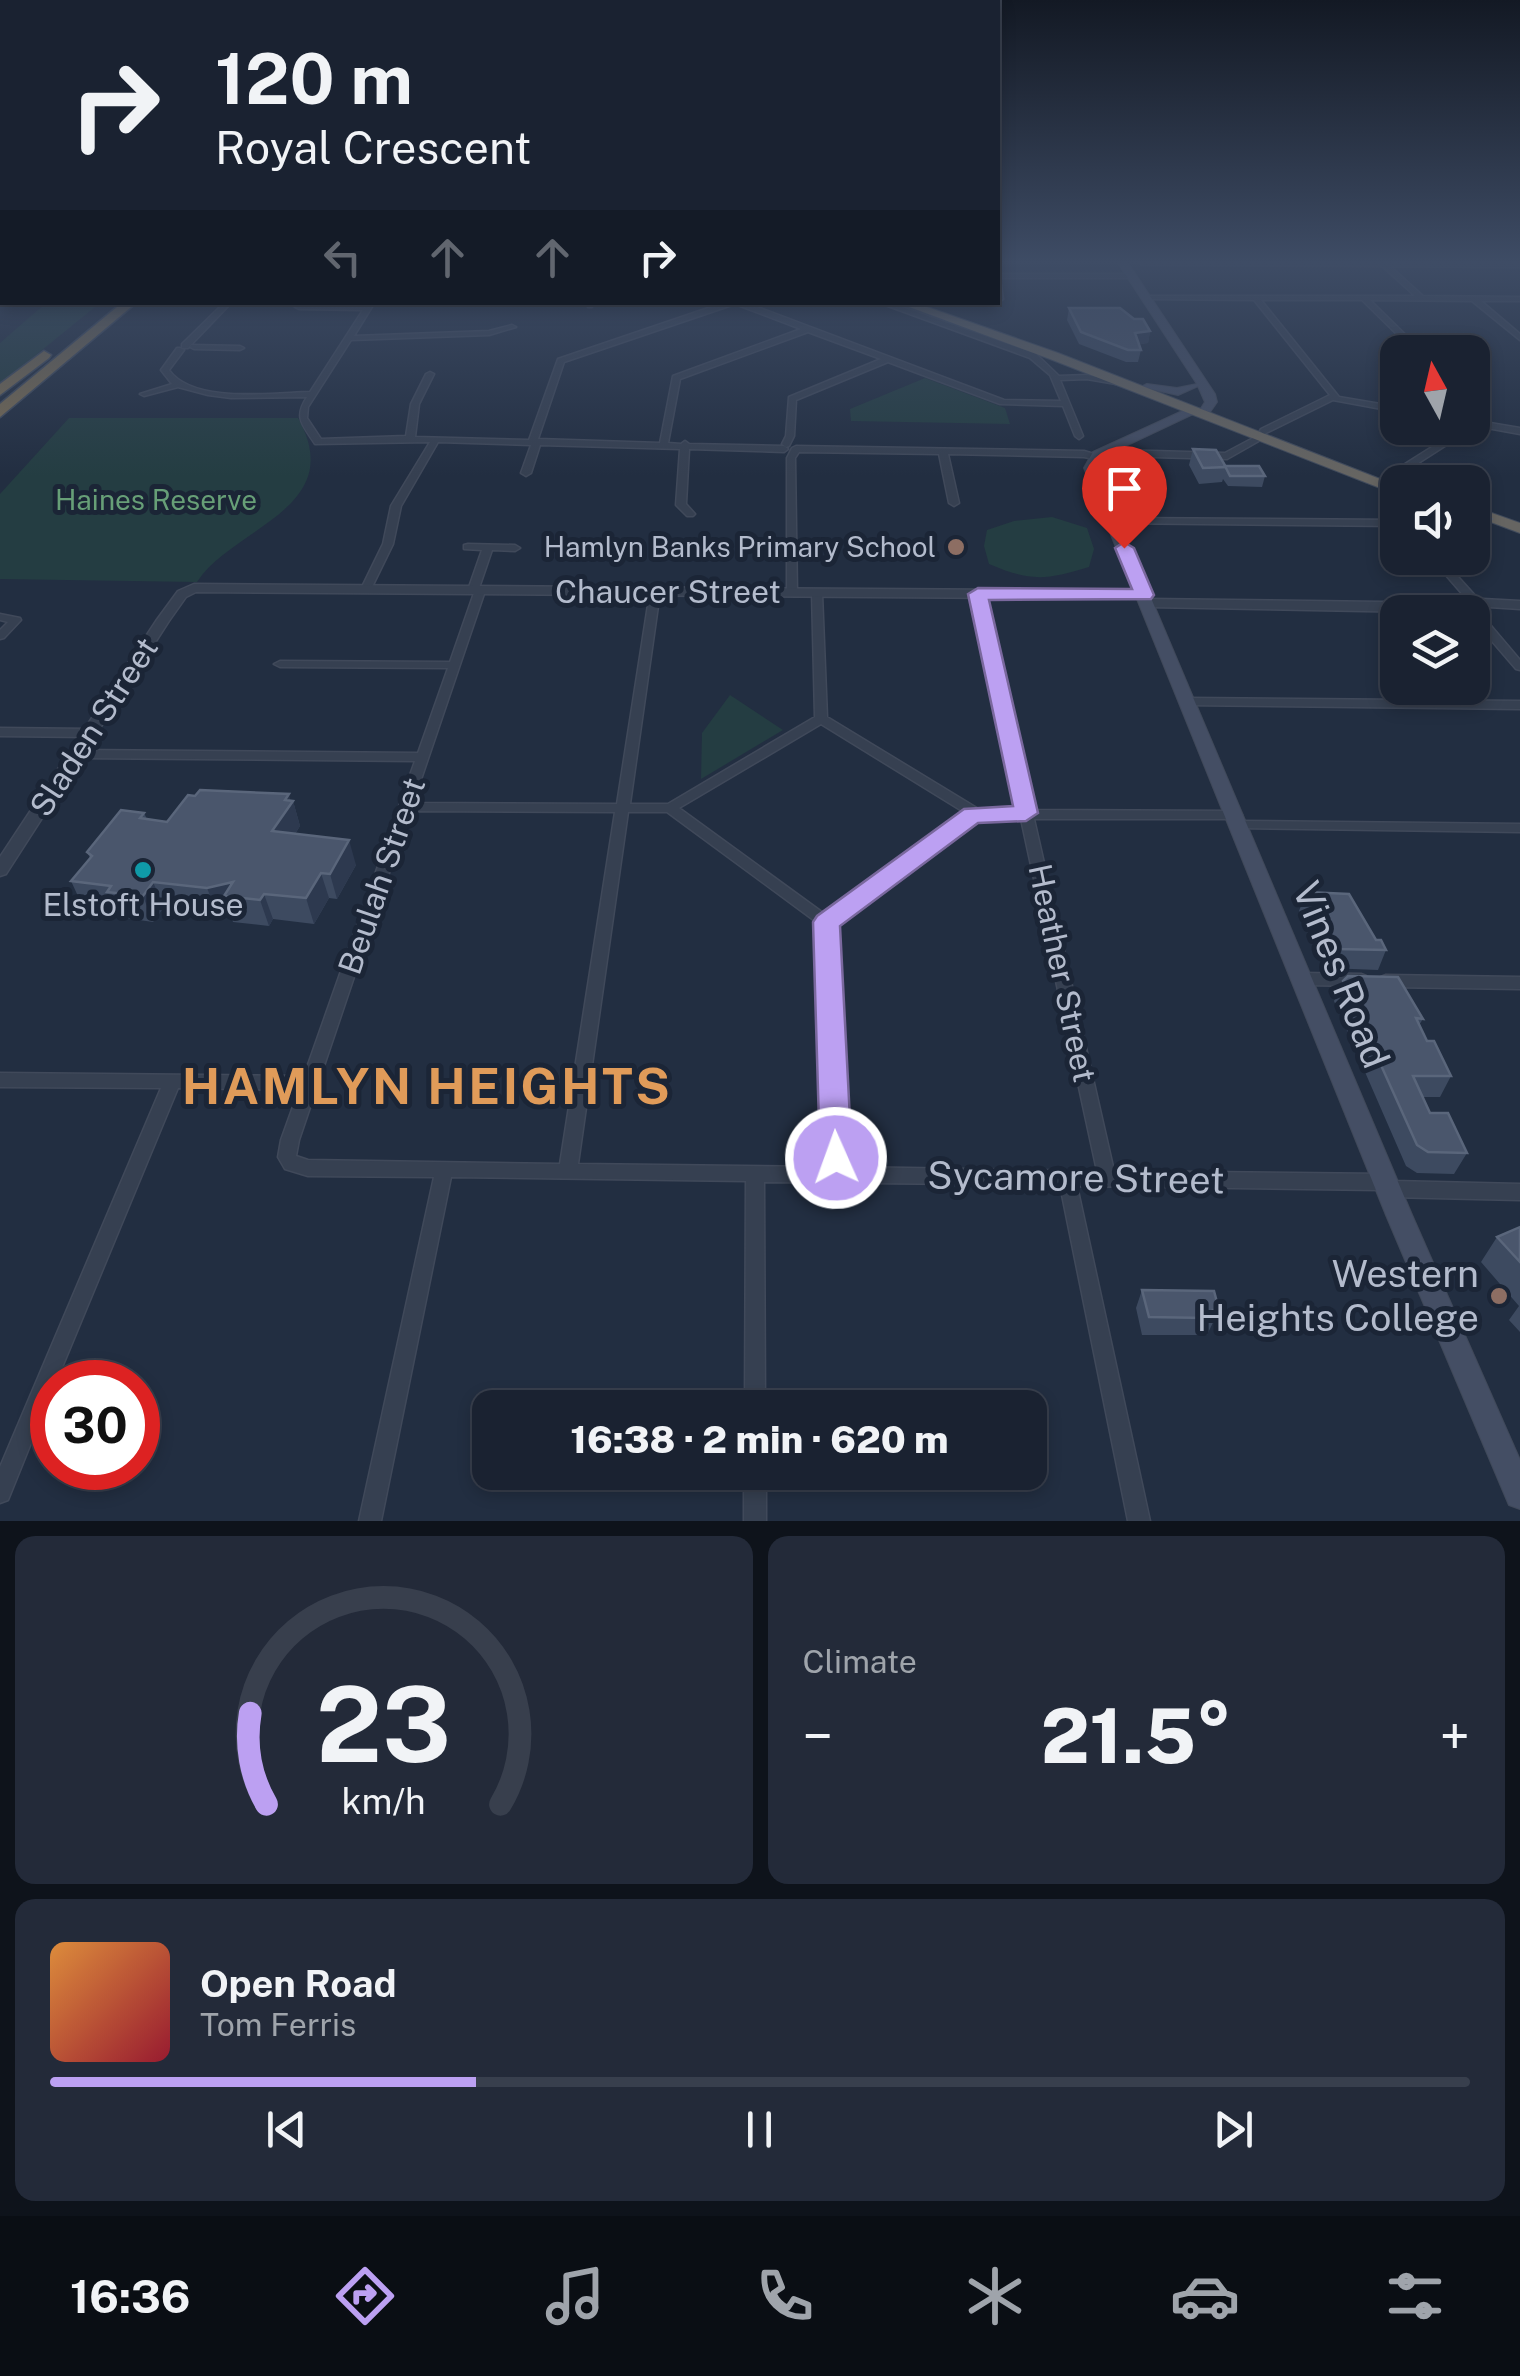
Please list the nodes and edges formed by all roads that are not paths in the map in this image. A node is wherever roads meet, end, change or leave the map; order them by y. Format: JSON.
{"nodes":[{"id":1,"x":69,"y":334,"type":"edge"},
{"id":2,"x":93,"y":334,"type":"edge"},
{"id":3,"x":200,"y":334,"type":"edge"},
{"id":4,"x":352,"y":334,"type":"edge"},
{"id":5,"x":489,"y":334,"type":"edge"},
{"id":6,"x":641,"y":334,"type":"edge"},
{"id":7,"x":795,"y":334,"type":"edge"},
{"id":8,"x":821,"y":334,"type":"edge"},
{"id":9,"x":972,"y":334,"type":"edge"},
{"id":10,"x":987,"y":334,"type":"edge"},
{"id":11,"x":1012,"y":334,"type":"edge"},
{"id":12,"x":1168,"y":334,"type":"edge"},
{"id":13,"x":1285,"y":334,"type":"edge"},
{"id":14,"x":349,"y":338,"type":"junction"},
{"id":15,"x":187,"y":348,"type":"junction"},
{"id":16,"x":240,"y":348,"type":"dead end"},
{"id":17,"x":1177,"y":348,"type":"junction"},
{"id":18,"x":888,"y":359,"type":"junction"},
{"id":19,"x":1053,"y":373,"type":"junction"},
{"id":20,"x":430,"y":374,"type":"dead end"},
{"id":21,"x":1116,"y":382,"type":"junction"},
{"id":22,"x":176,"y":385,"type":"junction"},
{"id":23,"x":1193,"y":386,"type":"junction"},
{"id":24,"x":1147,"y":387,"type":"junction"},
{"id":25,"x":0,"y":390,"type":"edge"},
{"id":26,"x":144,"y":394,"type":"dead end"},
{"id":27,"x":312,"y":394,"type":"junction"},
{"id":28,"x":1333,"y":398,"type":"junction"},
{"id":29,"x":1067,"y":404,"type":"junction"},
{"id":30,"x":1380,"y":407,"type":"edge"},
{"id":31,"x":1197,"y":411,"type":"junction"},
{"id":32,"x":0,"y":412,"type":"edge"},
{"id":33,"x":1490,"y":426,"type":"edge"},
{"id":34,"x":1520,"y":430,"type":"edge"},
{"id":35,"x":1262,"y":435,"type":"junction"},
{"id":36,"x":1080,"y":436,"type":"dead end"},
{"id":37,"x":410,"y":439,"type":"junction"},
{"id":38,"x":436,"y":440,"type":"junction"},
{"id":39,"x":535,"y":441,"type":"junction"},
{"id":40,"x":664,"y":444,"type":"junction"},
{"id":41,"x":685,"y":444,"type":"junction"},
{"id":42,"x":1449,"y":445,"type":"edge"},
{"id":43,"x":790,"y":447,"type":"junction"},
{"id":44,"x":943,"y":451,"type":"junction"},
{"id":45,"x":1102,"y":457,"type":"junction"},
{"id":46,"x":543,"y":464,"type":"dead end"},
{"id":47,"x":1422,"y":465,"type":"edge"},
{"id":48,"x":1380,"y":478,"type":"edge"},
{"id":49,"x":954,"y":504,"type":"dead end"},
{"id":50,"x":690,"y":514,"type":"dead end"},
{"id":51,"x":1490,"y":517,"type":"edge"},
{"id":52,"x":1113,"y":521,"type":"junction"},
{"id":53,"x":1380,"y":523,"type":"edge"},
{"id":54,"x":1490,"y":526,"type":"edge"},
{"id":55,"x":1520,"y":528,"type":"edge"},
{"id":56,"x":1520,"y":537,"type":"edge"},
{"id":57,"x":468,"y":547,"type":"dead end"},
{"id":58,"x":488,"y":548,"type":"junction"},
{"id":59,"x":515,"y":548,"type":"dead end"},
{"id":60,"x":1449,"y":575,"type":"edge"},
{"id":61,"x":192,"y":588,"type":"joint"},
{"id":62,"x":366,"y":589,"type":"junction"},
{"id":63,"x":476,"y":590,"type":"junction"},
{"id":64,"x":655,"y":592,"type":"junction"},
{"id":65,"x":792,"y":593,"type":"junction"},
{"id":66,"x":817,"y":593,"type":"junction"},
{"id":67,"x":978,"y":594,"type":"junction"},
{"id":68,"x":1465,"y":595,"type":"edge"},
{"id":69,"x":1146,"y":599,"type":"junction"},
{"id":70,"x":1380,"y":604,"type":"edge"},
{"id":71,"x":0,"y":617,"type":"edge"},
{"id":72,"x":1490,"y":627,"type":"edge"},
{"id":73,"x":0,"y":636,"type":"edge"},
{"id":74,"x":280,"y":664,"type":"dead end"},
{"id":75,"x":454,"y":665,"type":"junction"},
{"id":76,"x":1520,"y":667,"type":"edge"},
{"id":77,"x":1188,"y":702,"type":"junction"},
{"id":78,"x":1520,"y":705,"type":"edge"},
{"id":79,"x":822,"y":719,"type":"junction"},
{"id":80,"x":0,"y":732,"type":"edge"},
{"id":81,"x":89,"y":733,"type":"junction"},
{"id":82,"x":76,"y":754,"type":"junction"},
{"id":83,"x":422,"y":757,"type":"junction"},
{"id":84,"x":406,"y":807,"type":"junction"},
{"id":85,"x":670,"y":808,"type":"junction"},
{"id":86,"x":621,"y":809,"type":"junction"},
{"id":87,"x":1026,"y":813,"type":"junction"},
{"id":88,"x":978,"y":814,"type":"junction"},
{"id":89,"x":1237,"y":820,"type":"junction"},
{"id":90,"x":1520,"y":828,"type":"edge"},
{"id":91,"x":0,"y":870,"type":"edge"},
{"id":92,"x":826,"y":922,"type":"junction"},
{"id":93,"x":1304,"y":979,"type":"junction"},
{"id":94,"x":1520,"y":983,"type":"edge"},
{"id":95,"x":0,"y":1080,"type":"edge"},
{"id":96,"x":172,"y":1082,"type":"junction"},
{"id":97,"x":311,"y":1083,"type":"junction"},
{"id":98,"x":288,"y":1161,"type":"joint"},
{"id":99,"x":444,"y":1170,"type":"junction"},
{"id":100,"x":568,"y":1171,"type":"junction"},
{"id":101,"x":755,"y":1174,"type":"junction"},
{"id":102,"x":836,"y":1175,"type":"junction"},
{"id":103,"x":1106,"y":1177,"type":"junction"},
{"id":104,"x":1066,"y":1178,"type":"junction"},
{"id":105,"x":1387,"y":1186,"type":"junction"},
{"id":106,"x":1520,"y":1192,"type":"edge"},
{"id":107,"x":755,"y":1390,"type":"edge"},
{"id":108,"x":755,"y":1490,"type":"edge"},
{"id":109,"x":0,"y":1492,"type":"edge"},
{"id":110,"x":1520,"y":1494,"type":"edge"},
{"id":111,"x":370,"y":1521,"type":"edge"},
{"id":112,"x":755,"y":1521,"type":"edge"},
{"id":113,"x":1139,"y":1521,"type":"edge"}],
"edges":[{"from":1,"to":25,"type":"highway"},
{"from":2,"to":32,"type":"highway"},
{"from":3,"to":15,"type":"street"},
{"from":4,"to":14,"type":"street"},
{"from":5,"to":14,"type":"street"},
{"from":6,"to":39,"type":"street"},
{"from":7,"to":40,"type":"street"},
{"from":8,"to":18,"type":"street"},
{"from":9,"to":19,"type":"street"},
{"from":10,"to":21,"type":"highway"},
{"from":11,"to":24,"type":"highway"},
{"from":12,"to":17,"type":"main road"},
{"from":13,"to":28,"type":"street"},
{"from":14,"to":27,"type":"street"},
{"from":15,"to":16,"type":"street"},
{"from":15,"to":22,"type":"street"},
{"from":17,"to":23,"type":"main road"},
{"from":17,"to":31,"type":"main road"},
{"from":18,"to":29,"type":"street"},
{"from":18,"to":43,"type":"street"},
{"from":19,"to":21,"type":"street"},
{"from":19,"to":29,"type":"street"},
{"from":20,"to":37,"type":"street"},
{"from":21,"to":31,"type":"highway"},
{"from":22,"to":26,"type":"street"},
{"from":22,"to":27,"type":"street"},
{"from":23,"to":24,"type":"main road"},
{"from":23,"to":31,"type":"main road"},
{"from":24,"to":31,"type":"highway"},
{"from":27,"to":37,"type":"street"},
{"from":28,"to":30,"type":"street"},
{"from":28,"to":35,"type":"street"},
{"from":29,"to":36,"type":"street"},
{"from":31,"to":35,"type":"highway"},
{"from":31,"to":45,"type":"main road"},
{"from":33,"to":34,"type":"street"},
{"from":35,"to":45,"type":"street"},
{"from":35,"to":48,"type":"highway"},
{"from":37,"to":38,"type":"street"},
{"from":38,"to":39,"type":"street"},
{"from":38,"to":62,"type":"street"},
{"from":39,"to":40,"type":"street"},
{"from":39,"to":46,"type":"street"},
{"from":40,"to":41,"type":"street"},
{"from":41,"to":43,"type":"street"},
{"from":41,"to":50,"type":"street"},
{"from":42,"to":47,"type":"street"},
{"from":43,"to":44,"type":"street"},
{"from":43,"to":65,"type":"street"},
{"from":44,"to":45,"type":"street"},
{"from":44,"to":49,"type":"street"},
{"from":45,"to":52,"type":"main road","name":"Vines Road"},
{"from":51,"to":55,"type":"highway"},
{"from":52,"to":53,"type":"street"},
{"from":52,"to":69,"type":"main road","name":"Vines Road"},
{"from":54,"to":56,"type":"highway"},
{"from":57,"to":58,"type":"street"},
{"from":58,"to":59,"type":"street"},
{"from":58,"to":63,"type":"street","name":"Beulah Street"},
{"from":60,"to":68,"type":"street"},
{"from":61,"to":62,"type":"street","name":"Chaucer Street"},
{"from":61,"to":81,"type":"street","name":"Sladen Street"},
{"from":62,"to":63,"type":"street","name":"Chaucer Street"},
{"from":63,"to":64,"type":"street","name":"Chaucer Street"},
{"from":63,"to":75,"type":"street","name":"Beulah Street"},
{"from":64,"to":65,"type":"street","name":"Chaucer Street"},
{"from":64,"to":86,"type":"street"},
{"from":65,"to":66,"type":"street","name":"Chaucer Street"},
{"from":66,"to":67,"type":"street","name":"Chaucer Street"},
{"from":66,"to":79,"type":"street"},
{"from":67,"to":69,"type":"street","name":"Chaucer Street"},
{"from":67,"to":87,"type":"street","name":"Heather Street"},
{"from":69,"to":70,"type":"street","name":"Chaucer Street"},
{"from":69,"to":77,"type":"main road","name":"Vines Road"},
{"from":71,"to":73,"type":"street"},
{"from":72,"to":76,"type":"street"},
{"from":74,"to":75,"type":"street"},
{"from":75,"to":83,"type":"street","name":"Beulah Street"},
{"from":77,"to":78,"type":"street"},
{"from":77,"to":89,"type":"main road","name":"Vines Road"},
{"from":79,"to":85,"type":"street"},
{"from":79,"to":88,"type":"street"},
{"from":80,"to":81,"type":"street"},
{"from":81,"to":82,"type":"street","name":"Sladen Street"},
{"from":82,"to":83,"type":"street"},
{"from":82,"to":91,"type":"street","name":"Sladen Street"},
{"from":83,"to":84,"type":"street","name":"Beulah Street"},
{"from":84,"to":86,"type":"street"},
{"from":84,"to":97,"type":"street","name":"Beulah Street"},
{"from":85,"to":86,"type":"street"},
{"from":85,"to":92,"type":"street"},
{"from":86,"to":100,"type":"street"},
{"from":87,"to":88,"type":"street"},
{"from":87,"to":89,"type":"street"},
{"from":87,"to":103,"type":"street","name":"Heather Street"},
{"from":88,"to":92,"type":"street"},
{"from":89,"to":90,"type":"street"},
{"from":89,"to":93,"type":"main road","name":"Vines Road"},
{"from":92,"to":102,"type":"street"},
{"from":93,"to":94,"type":"street"},
{"from":93,"to":105,"type":"main road","name":"Vines Road"},
{"from":95,"to":96,"type":"street"},
{"from":96,"to":97,"type":"street"},
{"from":96,"to":109,"type":"street"},
{"from":97,"to":98,"type":"street","name":"Beulah Street"},
{"from":98,"to":99,"type":"street","name":"Sycamore Street"},
{"from":99,"to":100,"type":"street","name":"Sycamore Street"},
{"from":99,"to":111,"type":"street"},
{"from":100,"to":101,"type":"street","name":"Sycamore Street"},
{"from":101,"to":102,"type":"street","name":"Sycamore Street"},
{"from":101,"to":107,"type":"street"},
{"from":102,"to":104,"type":"street","name":"Sycamore Street"},
{"from":103,"to":104,"type":"street","name":"Sycamore Street"},
{"from":103,"to":105,"type":"street","name":"Sycamore Street"},
{"from":104,"to":113,"type":"street"},
{"from":105,"to":106,"type":"street","name":"Sycamore Street"},
{"from":105,"to":110,"type":"main road","name":"Vines Road"},
{"from":108,"to":112,"type":"street"}]}
